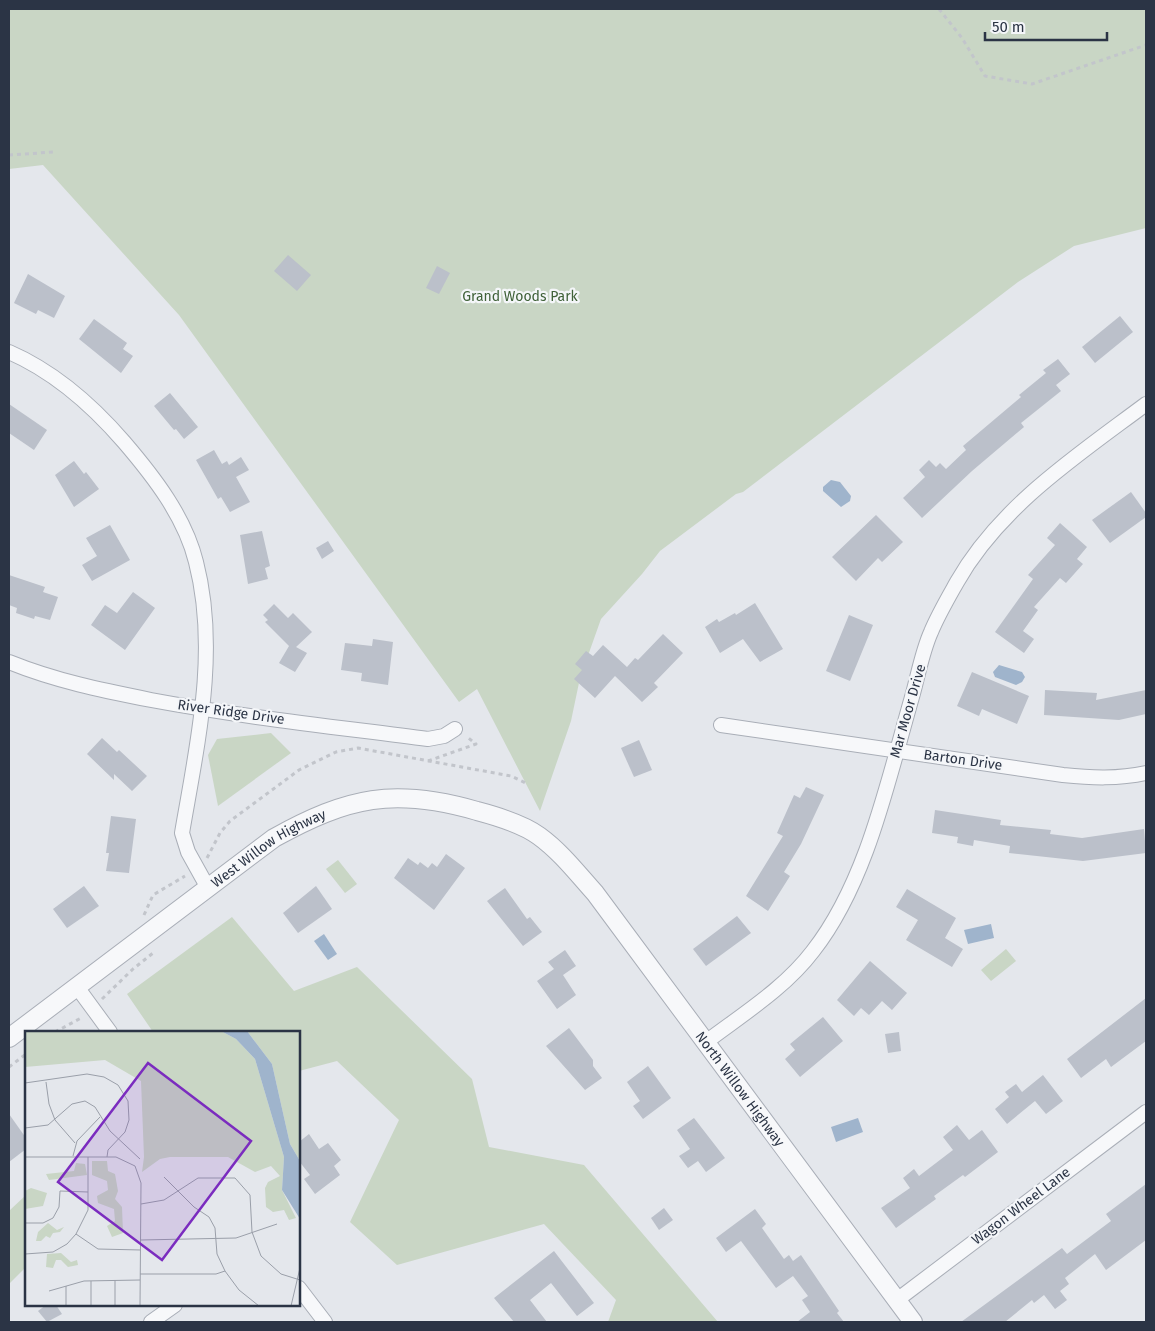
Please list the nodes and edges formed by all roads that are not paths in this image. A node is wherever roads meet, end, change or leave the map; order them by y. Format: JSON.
{"nodes":[{"id":1,"x":9,"y":352,"type":"edge"},
{"id":2,"x":1146,"y":404,"type":"edge"},
{"id":3,"x":9,"y":662,"type":"edge"},
{"id":4,"x":203,"y":710,"type":"junction"},
{"id":5,"x":721,"y":725,"type":"dead end"},
{"id":6,"x":455,"y":728,"type":"dead end"},
{"id":7,"x":896,"y":750,"type":"junction"},
{"id":8,"x":1146,"y":773,"type":"edge"},
{"id":9,"x":565,"y":858,"type":"joint"},
{"id":10,"x":208,"y":888,"type":"junction"},
{"id":11,"x":77,"y":987,"type":"junction"},
{"id":12,"x":109,"y":1031,"type":"edge"},
{"id":13,"x":9,"y":1038,"type":"edge"},
{"id":14,"x":706,"y":1042,"type":"junction"},
{"id":15,"x":1146,"y":1112,"type":"edge"},
{"id":16,"x":300,"y":1289,"type":"edge"},
{"id":17,"x":897,"y":1300,"type":"junction"},
{"id":18,"x":174,"y":1306,"type":"edge"},
{"id":19,"x":152,"y":1322,"type":"edge"},
{"id":20,"x":325,"y":1322,"type":"edge"},
{"id":21,"x":914,"y":1322,"type":"edge"}],
"edges":[{"from":1,"to":4,"type":"street"},
{"from":2,"to":7,"type":"street","name":"Mar Moor Drive"},
{"from":3,"to":4,"type":"street","name":"River Ridge Drive"},
{"from":4,"to":6,"type":"street","name":"River Ridge Drive"},
{"from":4,"to":10,"type":"street"},
{"from":5,"to":7,"type":"street","name":"Barton Drive"},
{"from":7,"to":8,"type":"street","name":"Barton Drive"},
{"from":7,"to":14,"type":"street","name":"Mar Moor Drive"},
{"from":9,"to":10,"type":"street","name":"West Willow Highway"},
{"from":9,"to":14,"type":"street","name":"North Willow Highway"},
{"from":10,"to":11,"type":"street","name":"West Willow Highway"},
{"from":11,"to":12,"type":"street"},
{"from":11,"to":13,"type":"street","name":"West Willow Highway"},
{"from":14,"to":17,"type":"street","name":"North Willow Highway"},
{"from":15,"to":17,"type":"street","name":"Wagon Wheel Lane"},
{"from":16,"to":20,"type":"street"},
{"from":17,"to":21,"type":"street","name":"North Willow Highway"},
{"from":18,"to":19,"type":"street"}]}
